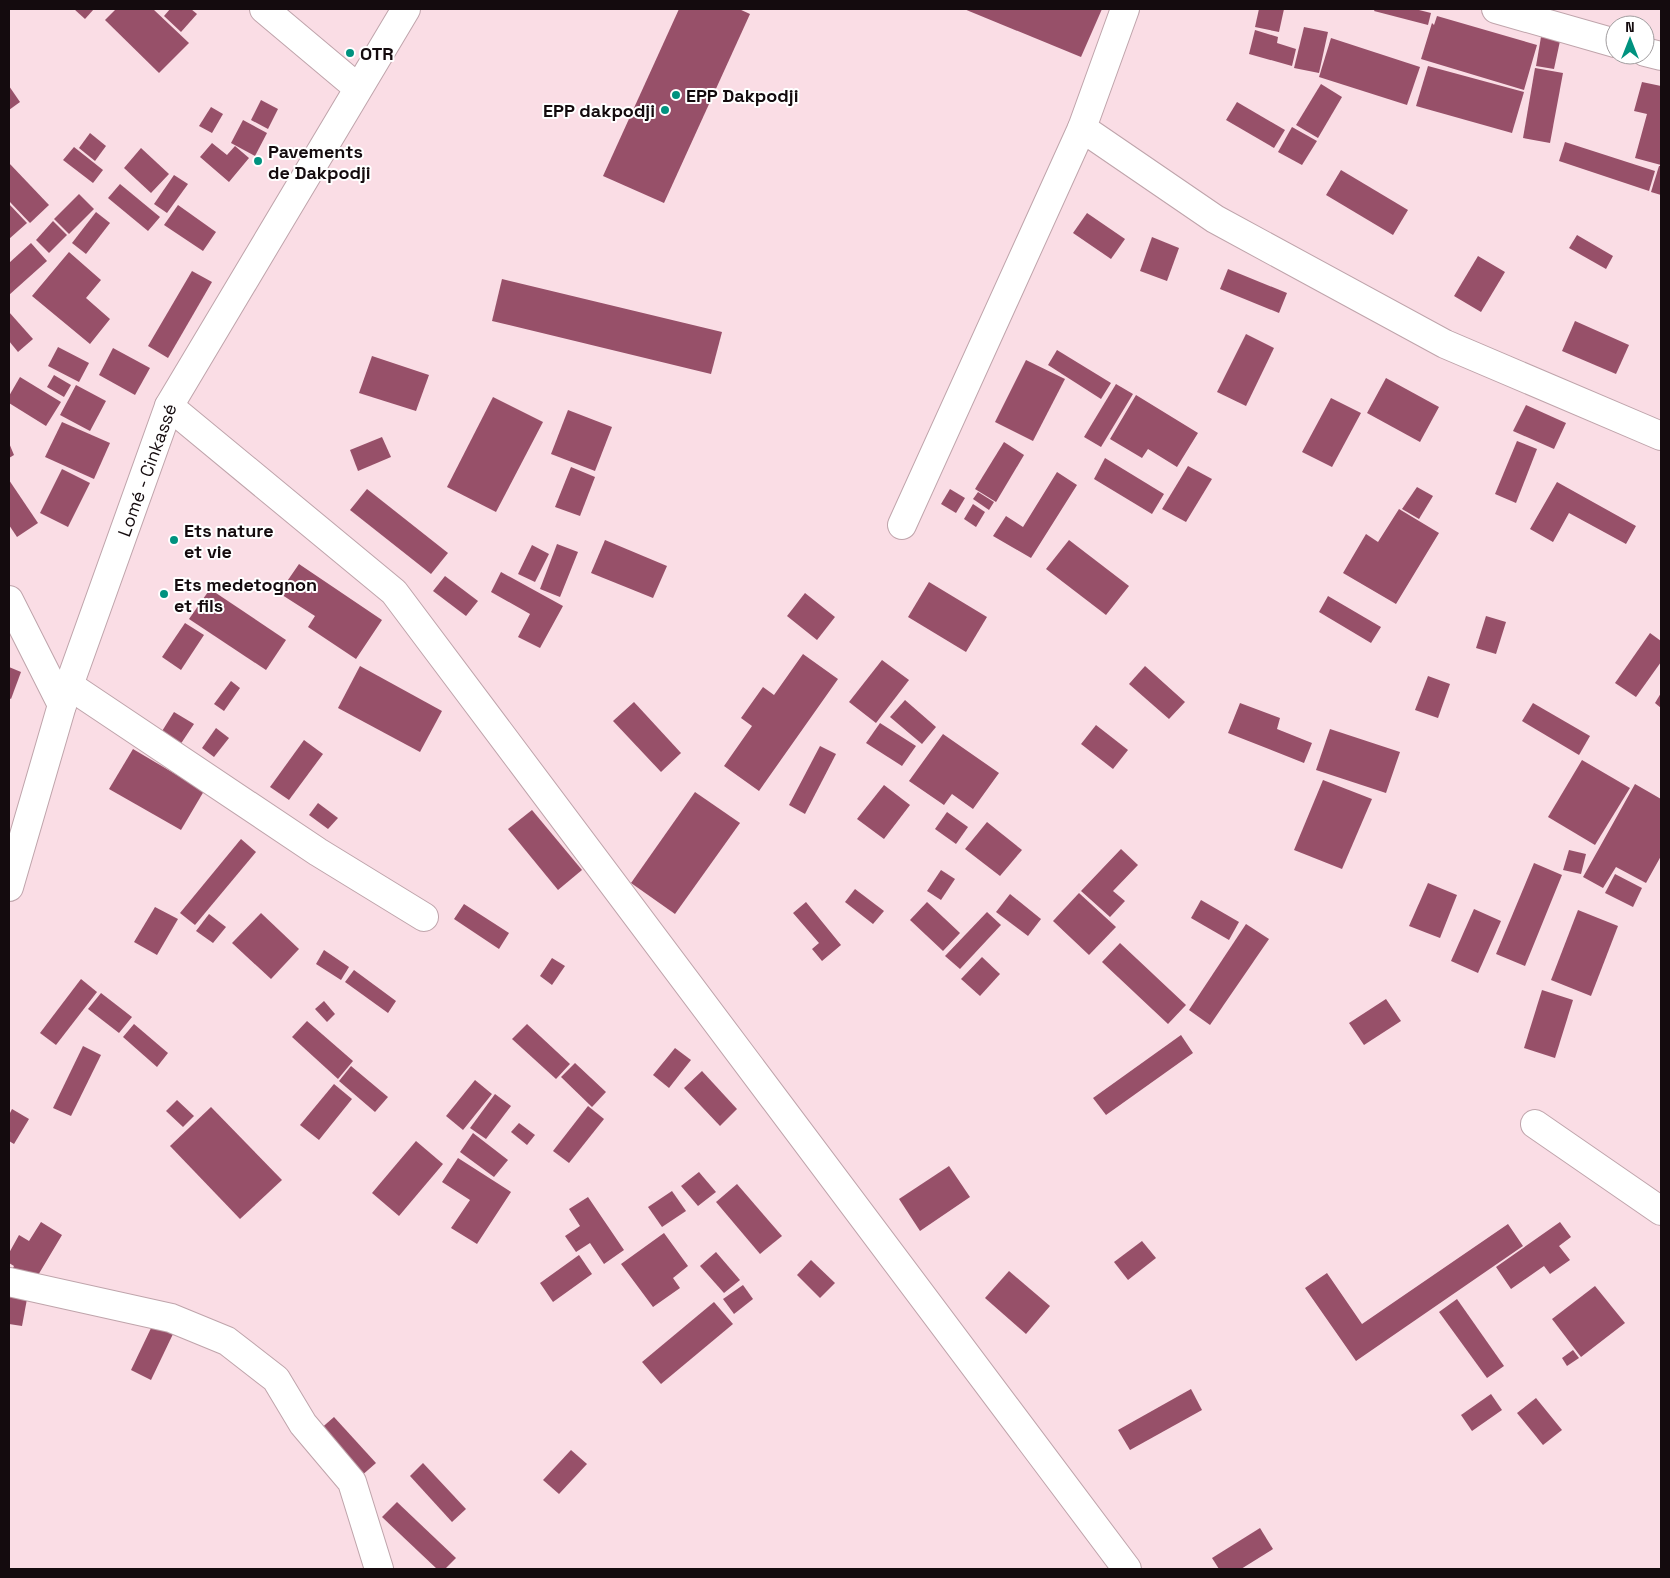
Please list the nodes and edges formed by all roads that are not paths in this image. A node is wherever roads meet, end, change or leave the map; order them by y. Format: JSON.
{"nodes":[{"id":1,"x":264,"y":9,"type":"edge"},
{"id":2,"x":406,"y":9,"type":"edge"},
{"id":3,"x":1124,"y":9,"type":"edge"},
{"id":4,"x":1496,"y":9,"type":"edge"},
{"id":5,"x":1605,"y":40,"type":"edge"},
{"id":6,"x":358,"y":88,"type":"junction"},
{"id":7,"x":1082,"y":128,"type":"junction"},
{"id":8,"x":169,"y":406,"type":"junction"},
{"id":9,"x":1661,"y":436,"type":"edge"},
{"id":10,"x":902,"y":525,"type":"dead end"},
{"id":11,"x":9,"y":600,"type":"edge"},
{"id":12,"x":66,"y":696,"type":"junction"},
{"id":13,"x":9,"y":887,"type":"edge"},
{"id":14,"x":424,"y":917,"type":"dead end"},
{"id":15,"x":1535,"y":1124,"type":"dead end"},
{"id":16,"x":1661,"y":1211,"type":"edge"},
{"id":17,"x":9,"y":1282,"type":"edge"},
{"id":18,"x":379,"y":1569,"type":"edge"},
{"id":19,"x":1127,"y":1569,"type":"edge"}],
"edges":[{"from":1,"to":6,"type":"main road"},
{"from":2,"to":6,"type":"main road","name":"Lomé - Cinkassé"},
{"from":3,"to":7,"type":"main road"},
{"from":4,"to":5,"type":"main road"},
{"from":6,"to":8,"type":"main road","name":"Lomé - Cinkassé"},
{"from":7,"to":9,"type":"main road"},
{"from":7,"to":10,"type":"main road"},
{"from":8,"to":12,"type":"main road","name":"Lomé - Cinkassé"},
{"from":8,"to":19,"type":"main road"},
{"from":11,"to":12,"type":"main road"},
{"from":12,"to":13,"type":"main road","name":"Lomé - Cinkassé"},
{"from":12,"to":14,"type":"main road"},
{"from":15,"to":16,"type":"main road"},
{"from":17,"to":18,"type":"main road"}]}
